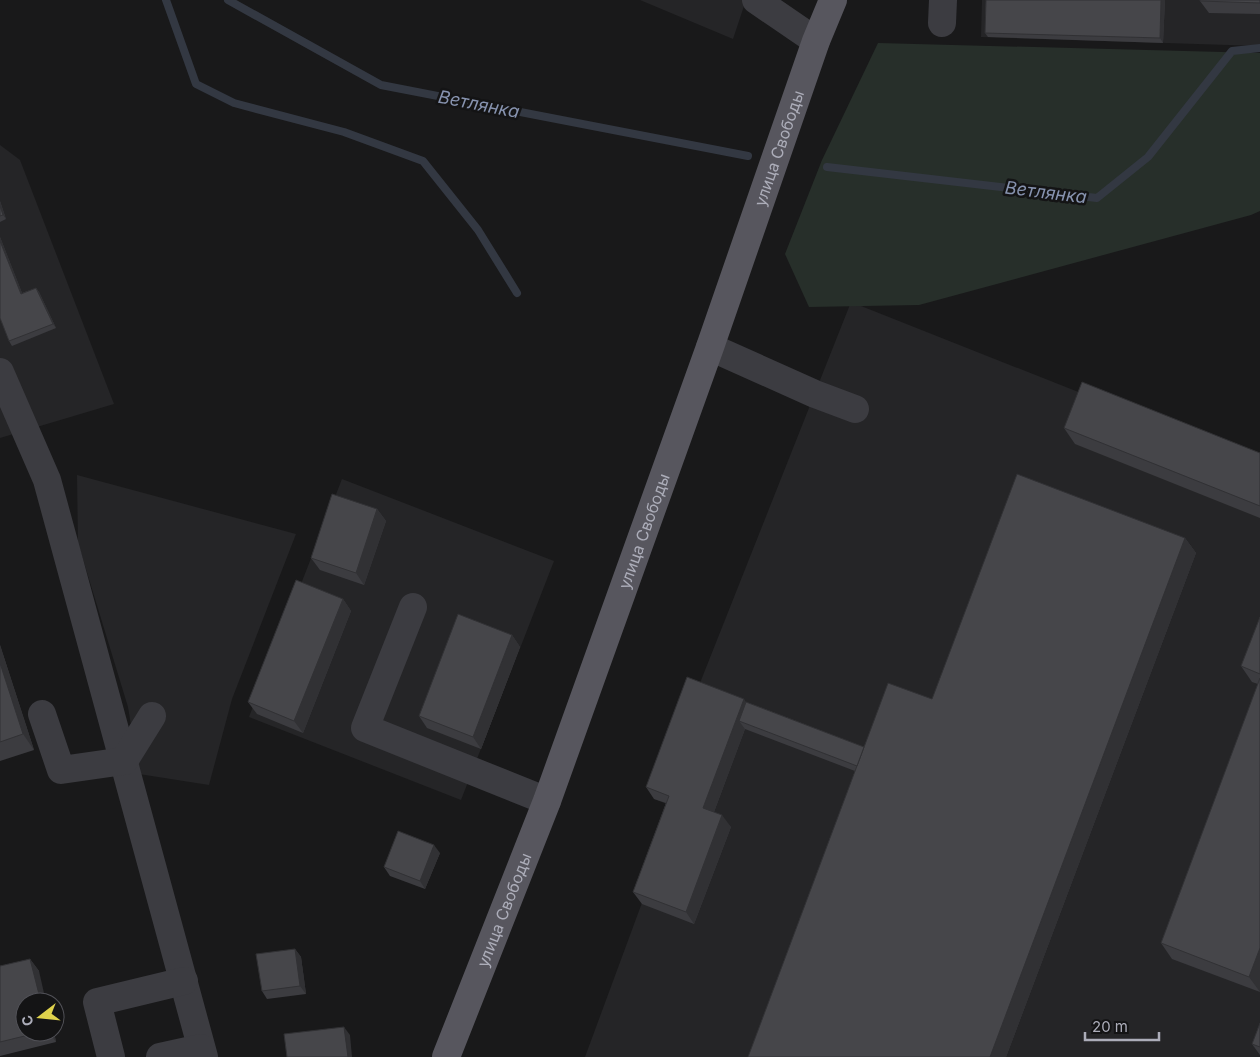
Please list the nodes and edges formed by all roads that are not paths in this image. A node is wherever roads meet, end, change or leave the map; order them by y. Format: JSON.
{"nodes":[{"id":1,"x":833,"y":0,"type":"edge"},
{"id":2,"x":759,"y":1,"type":"edge"},
{"id":3,"x":816,"y":41,"type":"junction"},
{"id":4,"x":710,"y":347,"type":"junction"},
{"id":5,"x":0,"y":372,"type":"edge"},
{"id":6,"x":855,"y":409,"type":"dead end"},
{"id":7,"x":413,"y":607,"type":"dead end"},
{"id":8,"x":42,"y":714,"type":"dead end"},
{"id":9,"x":152,"y":716,"type":"dead end"},
{"id":10,"x":124,"y":761,"type":"junction"},
{"id":11,"x":546,"y":802,"type":"junction"},
{"id":12,"x":184,"y":981,"type":"junction"},
{"id":13,"x":203,"y":1052,"type":"edge"},
{"id":14,"x":111,"y":1057,"type":"edge"},
{"id":15,"x":160,"y":1057,"type":"edge"},
{"id":16,"x":446,"y":1057,"type":"edge"}],
"edges":[{"from":1,"to":3,"type":"main road","name":"улица Свободы"},
{"from":2,"to":3,"type":"lane"},
{"from":3,"to":4,"type":"main road","name":"улица Свободы"},
{"from":4,"to":6,"type":"lane"},
{"from":4,"to":11,"type":"main road","name":"улица Свободы"},
{"from":5,"to":10,"type":"lane"},
{"from":7,"to":11,"type":"lane"},
{"from":8,"to":10,"type":"lane"},
{"from":9,"to":10,"type":"lane"},
{"from":10,"to":12,"type":"lane"},
{"from":11,"to":16,"type":"main road","name":"улица Свободы"},
{"from":12,"to":13,"type":"lane"},
{"from":12,"to":14,"type":"lane"},
{"from":13,"to":15,"type":"lane"}]}
